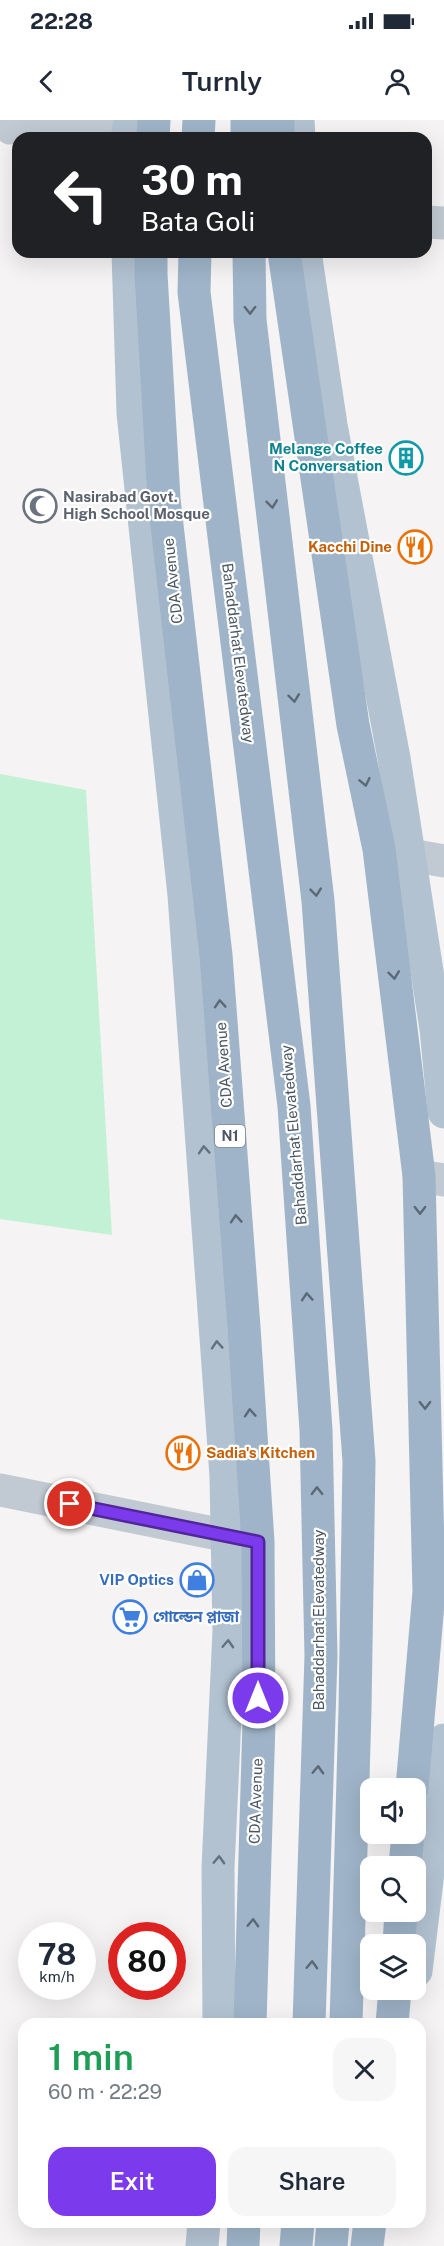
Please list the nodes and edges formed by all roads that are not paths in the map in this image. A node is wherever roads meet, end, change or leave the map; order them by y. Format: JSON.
{"nodes":[{"id":1,"x":7,"y":126,"type":"edge"},
{"id":2,"x":143,"y":130,"type":"edge"},
{"id":3,"x":128,"y":258,"type":"edge"},
{"id":4,"x":151,"y":258,"type":"edge"},
{"id":5,"x":195,"y":258,"type":"edge"},
{"id":6,"x":249,"y":258,"type":"edge"},
{"id":7,"x":285,"y":258,"type":"edge"},
{"id":8,"x":306,"y":258,"type":"edge"},
{"id":9,"x":379,"y":849,"type":"junction"},
{"id":10,"x":444,"y":861,"type":"edge"},
{"id":11,"x":444,"y":1112,"type":"edge"},
{"id":12,"x":432,"y":1178,"type":"edge"},
{"id":13,"x":0,"y":1490,"type":"edge"},
{"id":14,"x":258,"y":1542,"type":"junction"},
{"id":15,"x":436,"y":1593,"type":"edge"},
{"id":16,"x":444,"y":1740,"type":"edge"},
{"id":17,"x":413,"y":1778,"type":"edge"},
{"id":18,"x":415,"y":1849,"type":"edge"},
{"id":19,"x":416,"y":1934,"type":"edge"},
{"id":20,"x":394,"y":2000,"type":"edge"},
{"id":21,"x":407,"y":2000,"type":"edge"},
{"id":22,"x":219,"y":2018,"type":"edge"},
{"id":23,"x":250,"y":2018,"type":"edge"},
{"id":24,"x":309,"y":2018,"type":"edge"},
{"id":25,"x":346,"y":2018,"type":"edge"},
{"id":26,"x":393,"y":2018,"type":"edge"},
{"id":27,"x":401,"y":2018,"type":"edge"},
{"id":28,"x":204,"y":2228,"type":"edge"},
{"id":29,"x":244,"y":2228,"type":"edge"},
{"id":30,"x":298,"y":2228,"type":"edge"},
{"id":31,"x":332,"y":2228,"type":"edge"},
{"id":32,"x":369,"y":2228,"type":"edge"},
{"id":33,"x":202,"y":2246,"type":"edge"},
{"id":34,"x":243,"y":2246,"type":"edge"},
{"id":35,"x":296,"y":2246,"type":"edge"},
{"id":36,"x":331,"y":2246,"type":"edge"},
{"id":37,"x":367,"y":2246,"type":"edge"}],
"edges":[{"from":1,"to":2,"type":"street"},
{"from":22,"to":3,"type":"main road","one_way":true},
{"from":14,"to":4,"type":"highway","name":"CDA Avenue","number":"N1","one_way":true},
{"from":24,"to":5,"type":"highway","name":"Bahaddarhat Elevatedway","one_way":true},
{"from":6,"to":25,"type":"highway","one_way":true},
{"from":7,"to":9,"type":"highway","one_way":true},
{"from":8,"to":11,"type":"main road"},
{"from":9,"to":10,"type":"street"},
{"from":9,"to":12,"type":"highway","one_way":true},
{"from":12,"to":15,"type":"highway","one_way":true},
{"from":13,"to":14,"type":"street"},
{"from":23,"to":14,"type":"highway","name":"CDA Avenue","number":"N1","one_way":true},
{"from":15,"to":17,"type":"highway"},
{"from":16,"to":18,"type":"main road"},
{"from":18,"to":19,"type":"main road"},
{"from":20,"to":26,"type":"highway"},
{"from":21,"to":27,"type":"main road"},
{"from":28,"to":33,"type":"main road"},
{"from":29,"to":34,"type":"highway"},
{"from":30,"to":35,"type":"highway"},
{"from":31,"to":36,"type":"highway"},
{"from":32,"to":37,"type":"highway"}]}
